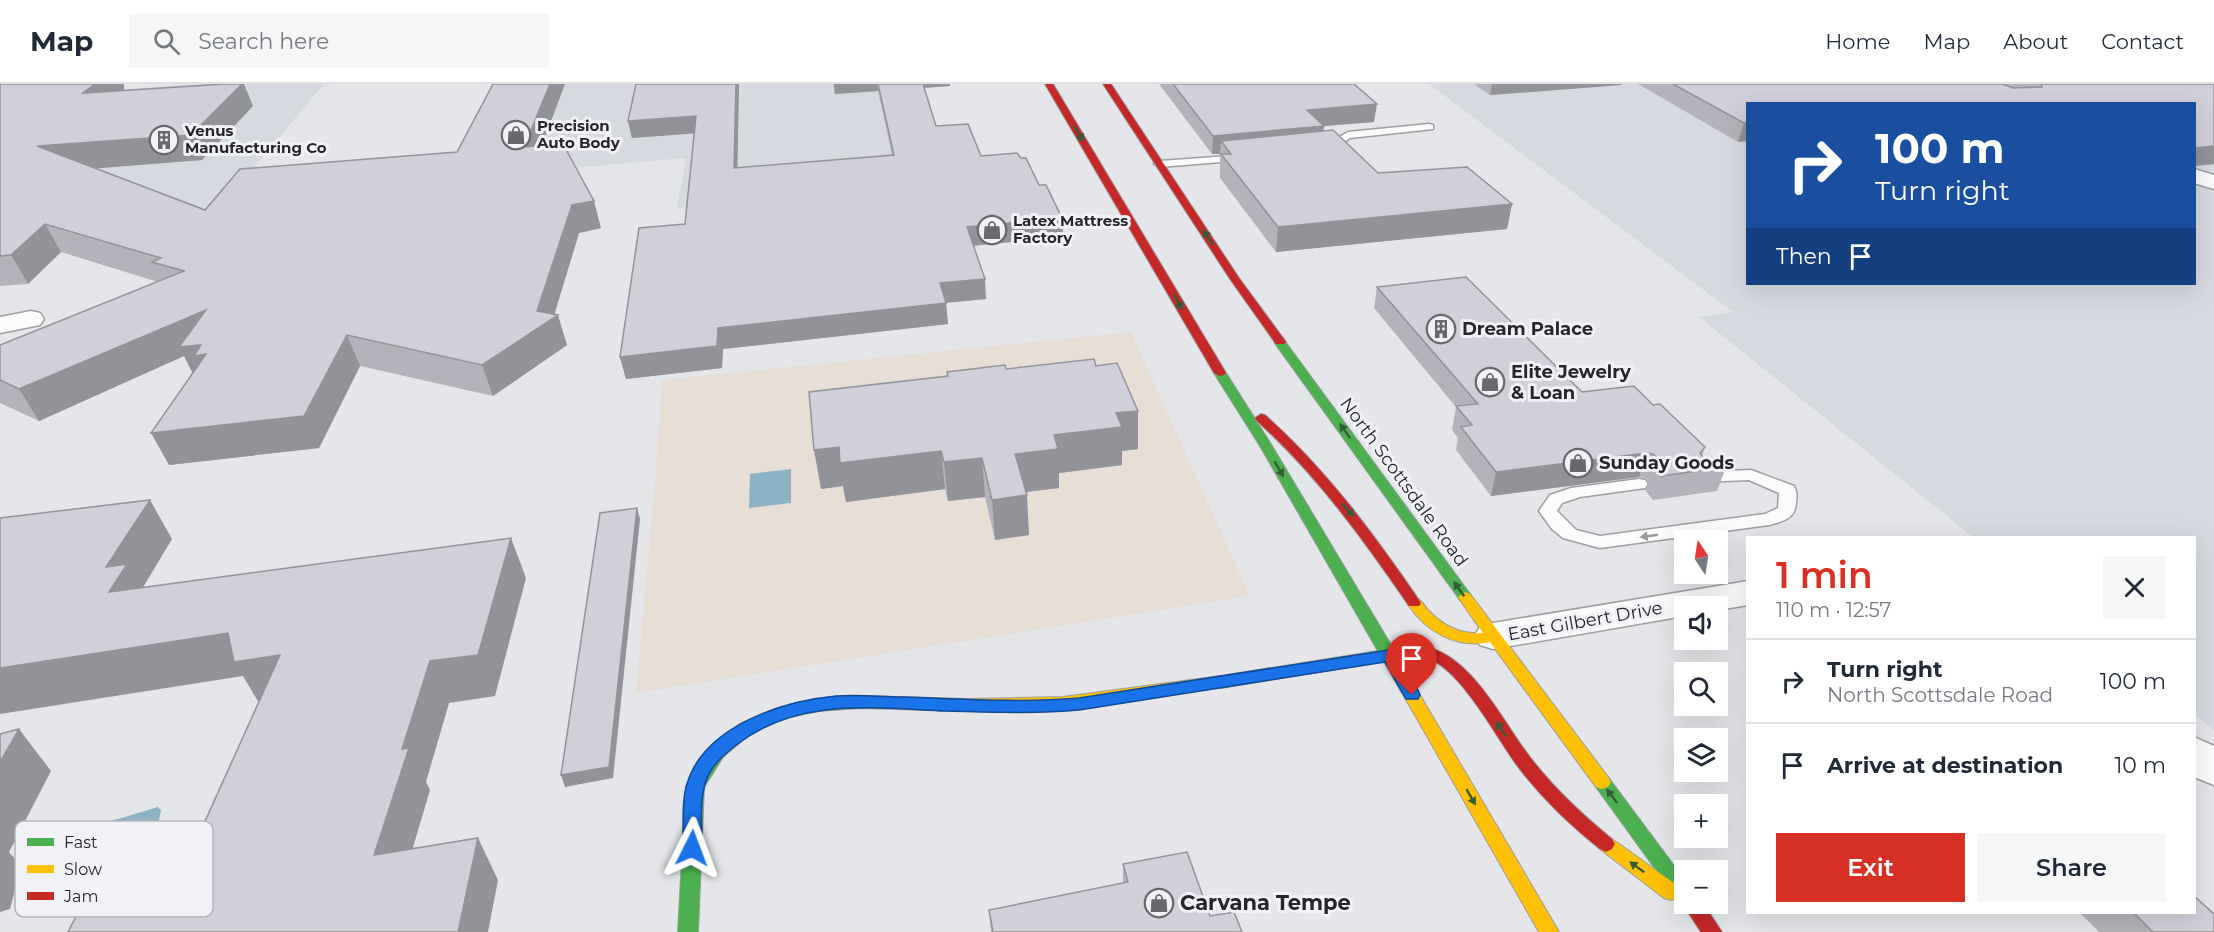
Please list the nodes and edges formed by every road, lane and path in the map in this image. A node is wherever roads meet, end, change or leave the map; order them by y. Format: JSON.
{"nodes":[{"id":1,"x":1049,"y":84,"type":"edge"},
{"id":2,"x":1107,"y":84,"type":"edge"},
{"id":3,"x":1429,"y":127,"type":"dead end"},
{"id":4,"x":1317,"y":151,"type":"edge"},
{"id":5,"x":1258,"y":156,"type":"edge"},
{"id":6,"x":1160,"y":164,"type":"junction"},
{"id":7,"x":2196,"y":176,"type":"edge"},
{"id":8,"x":2214,"y":183,"type":"edge"},
{"id":9,"x":31,"y":319,"type":"dead end"},
{"id":10,"x":0,"y":325,"type":"edge"},
{"id":11,"x":1233,"y":395,"type":"junction"},
{"id":12,"x":1703,"y":477,"type":"edge"},
{"id":13,"x":1639,"y":484,"type":"dead end"},
{"id":14,"x":1746,"y":593,"type":"edge"},
{"id":15,"x":1493,"y":636,"type":"junction"},
{"id":16,"x":1389,"y":655,"type":"junction"},
{"id":17,"x":2196,"y":755,"type":"edge"},
{"id":18,"x":2214,"y":769,"type":"edge"},
{"id":19,"x":1674,"y":880,"type":"edge"},
{"id":20,"x":1674,"y":894,"type":"edge"},
{"id":21,"x":1700,"y":914,"type":"edge"},
{"id":22,"x":688,"y":932,"type":"edge"},
{"id":23,"x":1549,"y":932,"type":"edge"},
{"id":24,"x":1712,"y":932,"type":"edge"}],
"edges":[{"from":1,"to":11,"type":"main road","one_way":true},
{"from":2,"to":6,"type":"main road","name":"North Scottsdale Road"},
{"from":3,"to":4,"type":"lane"},
{"from":5,"to":6,"type":"lane"},
{"from":15,"to":6,"type":"main road","name":"North Scottsdale Road","one_way":true},
{"from":7,"to":8,"type":"street"},
{"from":9,"to":10,"type":"street"},
{"from":11,"to":15,"type":"main road","one_way":true},
{"from":11,"to":16,"type":"main road","one_way":true},
{"from":12,"to":13,"type":"lane","one_way":true},
{"from":14,"to":15,"type":"street","name":"East Gilbert Drive"},
{"from":19,"to":15,"type":"main road","name":"North Scottsdale Road","one_way":true},
{"from":20,"to":16,"type":"main road","one_way":true},
{"from":16,"to":22,"type":"main road"},
{"from":16,"to":23,"type":"main road","one_way":true},
{"from":17,"to":18,"type":"street"},
{"from":21,"to":24,"type":"main road"}]}
